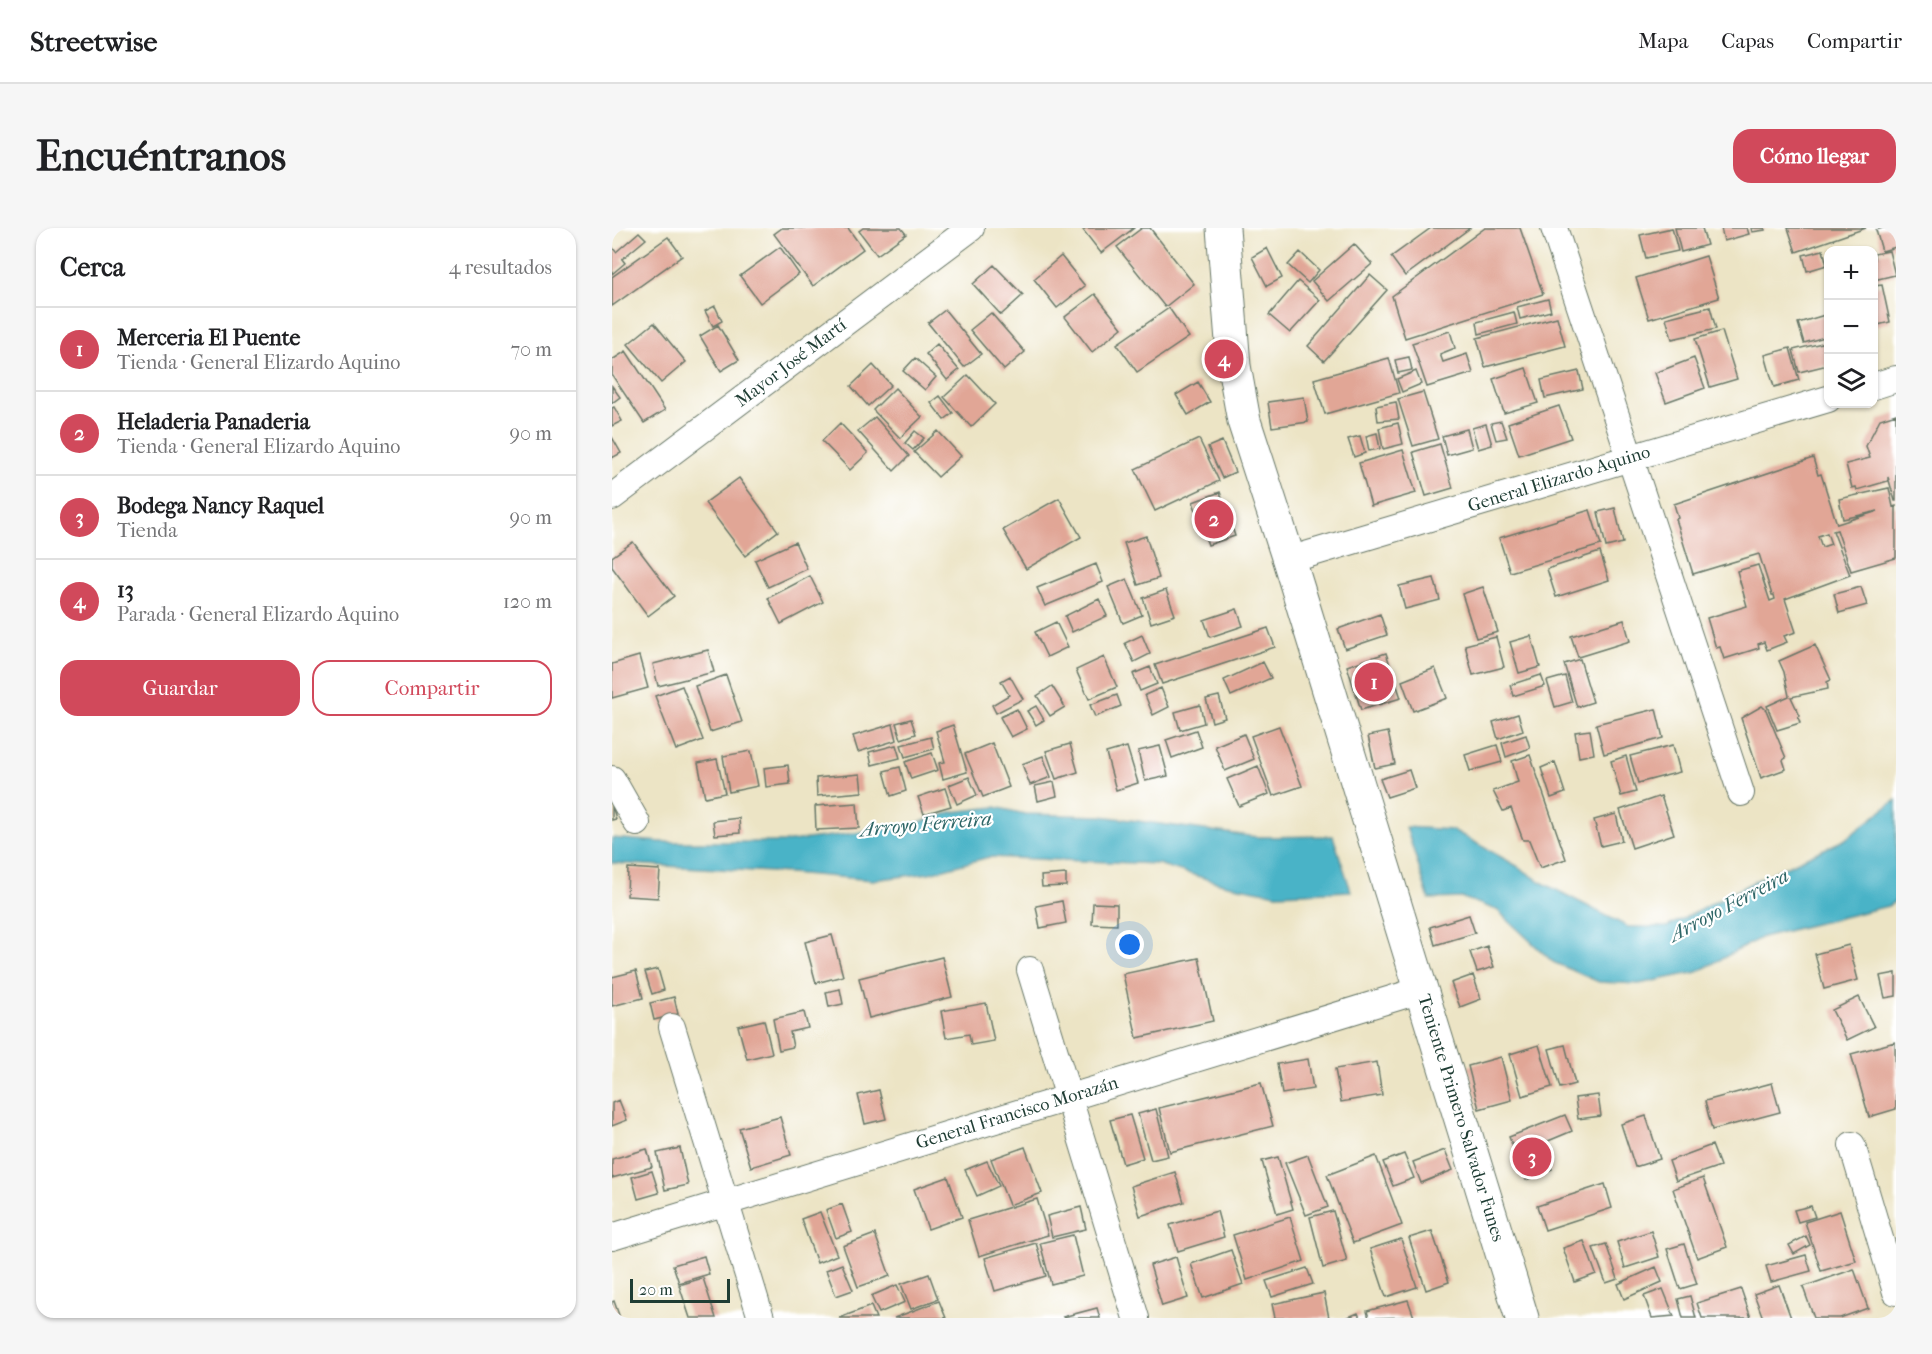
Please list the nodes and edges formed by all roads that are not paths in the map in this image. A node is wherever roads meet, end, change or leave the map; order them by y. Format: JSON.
{"nodes":[{"id":1,"x":971,"y":228,"type":"edge"},
{"id":2,"x":1223,"y":228,"type":"edge"},
{"id":3,"x":1554,"y":228,"type":"edge"},
{"id":4,"x":1896,"y":379,"type":"edge"},
{"id":5,"x":1878,"y":385,"type":"edge"},
{"id":6,"x":1824,"y":400,"type":"edge"},
{"id":7,"x":1631,"y":458,"type":"junction"},
{"id":8,"x":612,"y":497,"type":"edge"},
{"id":9,"x":1289,"y":560,"type":"junction"},
{"id":10,"x":612,"y":778,"type":"edge"},
{"id":11,"x":1741,"y":793,"type":"dead end"},
{"id":12,"x":637,"y":823,"type":"dead end"},
{"id":13,"x":1030,"y":970,"type":"dead end"},
{"id":14,"x":1421,"y":990,"type":"junction"},
{"id":15,"x":672,"y":1027,"type":"dead end"},
{"id":16,"x":1069,"y":1097,"type":"junction"},
{"id":17,"x":1852,"y":1145,"type":"dead end"},
{"id":18,"x":725,"y":1201,"type":"junction"},
{"id":19,"x":612,"y":1237,"type":"edge"},
{"id":20,"x":1896,"y":1292,"type":"edge"},
{"id":21,"x":761,"y":1318,"type":"edge"},
{"id":22,"x":1136,"y":1318,"type":"edge"},
{"id":23,"x":1522,"y":1318,"type":"edge"}],
"edges":[{"from":1,"to":8,"type":"street","name":"Mayor José Martí"},
{"from":2,"to":9,"type":"street","name":"Teniente Primero Salvador Funes"},
{"from":3,"to":7,"type":"street"},
{"from":4,"to":5,"type":"street"},
{"from":6,"to":7,"type":"street","name":"General Elizardo Aquino"},
{"from":7,"to":9,"type":"street","name":"General Elizardo Aquino"},
{"from":7,"to":11,"type":"street"},
{"from":9,"to":14,"type":"street","name":"Teniente Primero Salvador Funes"},
{"from":10,"to":12,"type":"street"},
{"from":13,"to":16,"type":"street"},
{"from":14,"to":16,"type":"street","name":"General Francisco Morazán"},
{"from":14,"to":23,"type":"street","name":"Teniente Primero Salvador Funes"},
{"from":15,"to":18,"type":"street"},
{"from":16,"to":18,"type":"street","name":"General Francisco Morazán"},
{"from":16,"to":22,"type":"street"},
{"from":17,"to":20,"type":"street"},
{"from":18,"to":19,"type":"street","name":"General Francisco Morazán"},
{"from":18,"to":21,"type":"street"}]}
